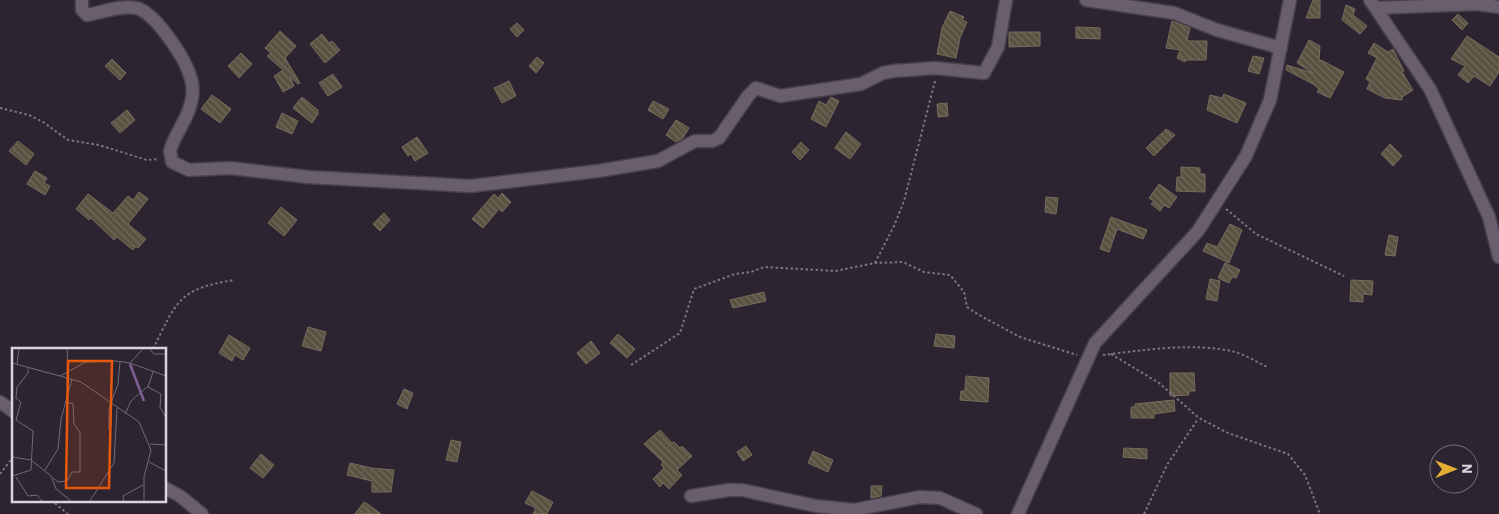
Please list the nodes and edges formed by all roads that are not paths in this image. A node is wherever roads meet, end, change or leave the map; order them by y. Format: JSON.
{"nodes":[{"id":1,"x":82,"y":0,"type":"edge"},
{"id":2,"x":1006,"y":0,"type":"edge"},
{"id":3,"x":1086,"y":0,"type":"edge"},
{"id":4,"x":1290,"y":0,"type":"edge"},
{"id":5,"x":1373,"y":4,"type":"edge"},
{"id":6,"x":1499,"y":7,"type":"edge"},
{"id":7,"x":1281,"y":48,"type":"junction"},
{"id":8,"x":1499,"y":258,"type":"edge"},
{"id":9,"x":0,"y":402,"type":"edge"},
{"id":10,"x":12,"y":411,"type":"edge"},
{"id":11,"x":166,"y":489,"type":"edge"},
{"id":12,"x":691,"y":496,"type":"dead end"},
{"id":13,"x":202,"y":514,"type":"edge"},
{"id":14,"x":976,"y":514,"type":"edge"},
{"id":15,"x":1018,"y":514,"type":"edge"}],
"edges":[{"from":1,"to":2,"type":"street"},
{"from":3,"to":7,"type":"street"},
{"from":4,"to":7,"type":"street"},
{"from":5,"to":6,"type":"street"},
{"from":5,"to":8,"type":"street"},
{"from":7,"to":15,"type":"street"},
{"from":9,"to":10,"type":"street"},
{"from":11,"to":13,"type":"street"},
{"from":12,"to":14,"type":"street"}]}
